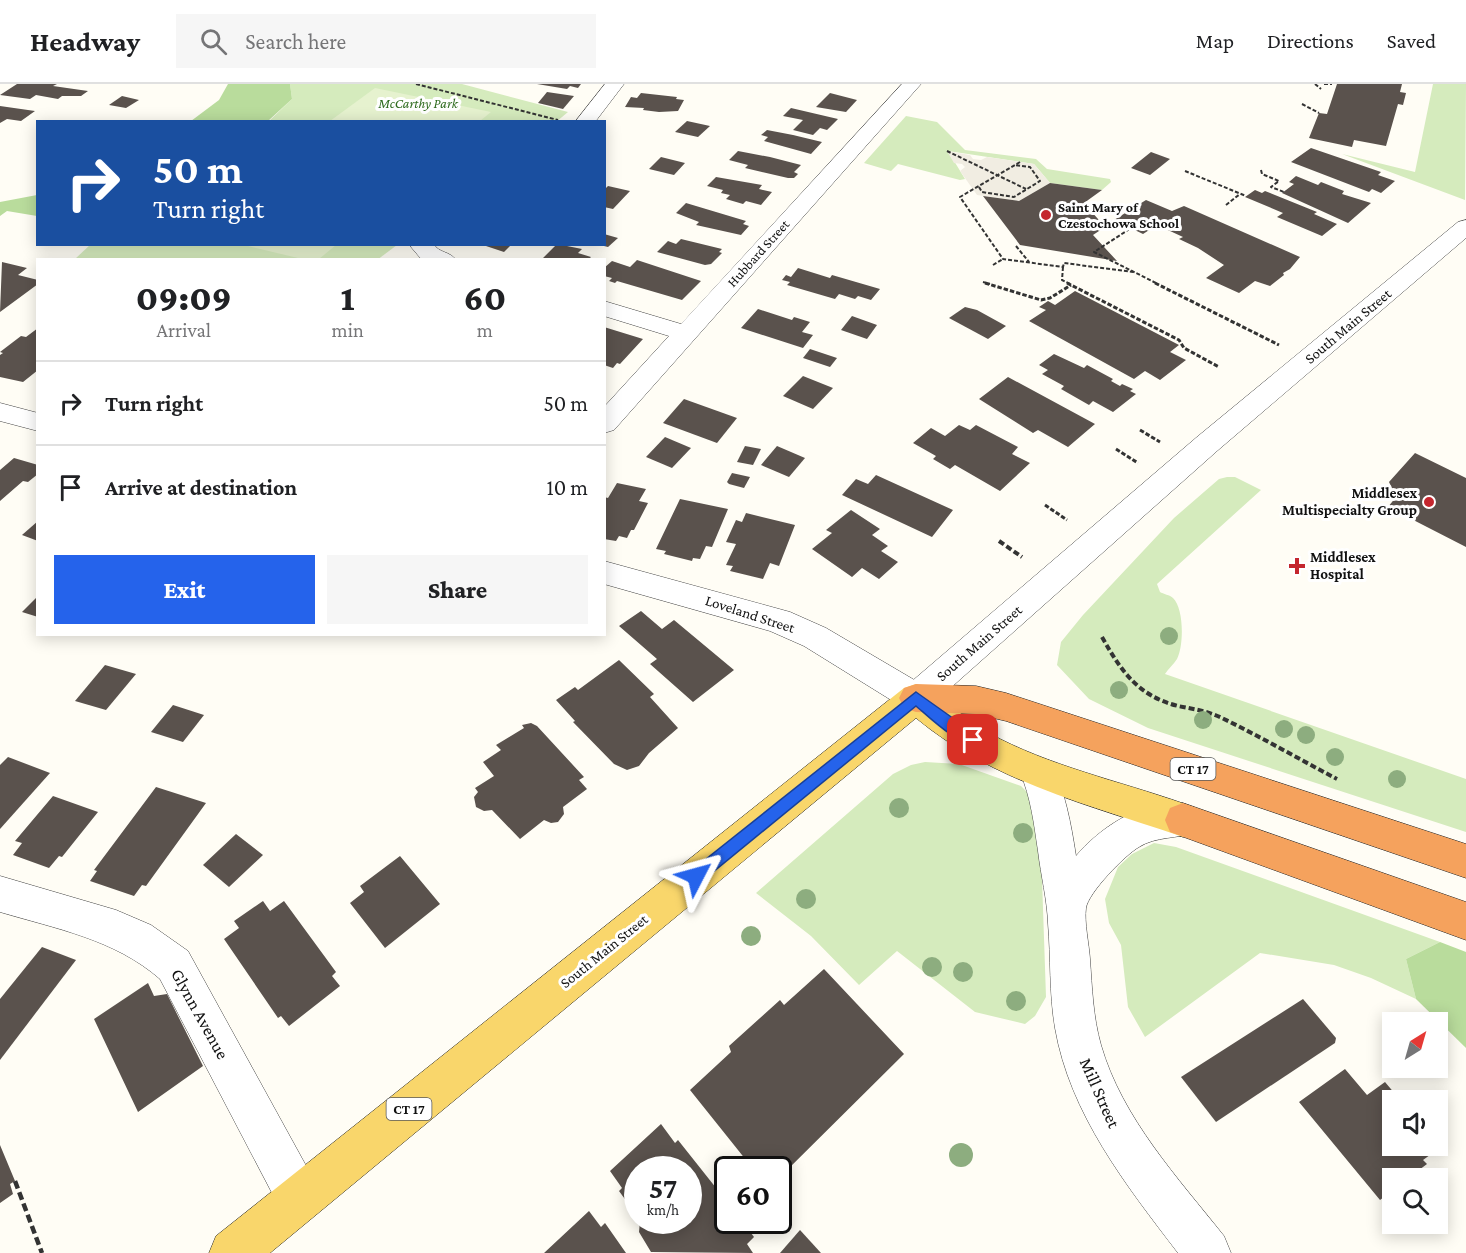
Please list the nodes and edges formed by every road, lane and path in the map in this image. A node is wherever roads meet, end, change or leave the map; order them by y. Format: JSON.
{"nodes":[{"id":1,"x":416,"y":84,"type":"edge"},
{"id":2,"x":615,"y":84,"type":"edge"},
{"id":3,"x":912,"y":84,"type":"edge"},
{"id":4,"x":1315,"y":84,"type":"edge"},
{"id":5,"x":1324,"y":84,"type":"edge"},
{"id":6,"x":1332,"y":84,"type":"edge"},
{"id":7,"x":1321,"y":89,"type":"dead end"},
{"id":8,"x":1302,"y":104,"type":"dead end"},
{"id":9,"x":1319,"y":113,"type":"dead end"},
{"id":10,"x":557,"y":120,"type":"edge"},
{"id":11,"x":586,"y":120,"type":"edge"},
{"id":12,"x":947,"y":151,"type":"dead end"},
{"id":13,"x":1020,"y":162,"type":"dead end"},
{"id":14,"x":1015,"y":165,"type":"junction"},
{"id":15,"x":1261,"y":170,"type":"dead end"},
{"id":16,"x":1185,"y":171,"type":"dead end"},
{"id":17,"x":998,"y":175,"type":"junction"},
{"id":18,"x":979,"y":187,"type":"junction"},
{"id":19,"x":1026,"y":189,"type":"junction"},
{"id":20,"x":1284,"y":192,"type":"dead end"},
{"id":21,"x":1241,"y":194,"type":"junction"},
{"id":22,"x":1246,"y":196,"type":"dead end"},
{"id":23,"x":1226,"y":205,"type":"dead end"},
{"id":24,"x":1110,"y":221,"type":"dead end"},
{"id":25,"x":1466,"y":227,"type":"edge"},
{"id":26,"x":422,"y":246,"type":"edge"},
{"id":27,"x":1016,"y":246,"type":"dead end"},
{"id":28,"x":439,"y":258,"type":"edge"},
{"id":29,"x":1003,"y":259,"type":"junction"},
{"id":30,"x":1029,"y":262,"type":"junction"},
{"id":31,"x":993,"y":265,"type":"dead end"},
{"id":32,"x":1063,"y":267,"type":"junction"},
{"id":33,"x":1133,"y":272,"type":"junction"},
{"id":34,"x":983,"y":282,"type":"dead end"},
{"id":35,"x":1071,"y":285,"type":"junction"},
{"id":36,"x":1041,"y":300,"type":"junction"},
{"id":37,"x":1044,"y":304,"type":"dead end"},
{"id":38,"x":606,"y":309,"type":"edge"},
{"id":39,"x":685,"y":333,"type":"junction"},
{"id":40,"x":1283,"y":347,"type":"dead end"},
{"id":41,"x":1220,"y":366,"type":"dead end"},
{"id":42,"x":0,"y":412,"type":"edge"},
{"id":43,"x":36,"y":421,"type":"edge"},
{"id":44,"x":606,"y":422,"type":"edge"},
{"id":45,"x":1140,"y":430,"type":"dead end"},
{"id":46,"x":1161,"y":442,"type":"dead end"},
{"id":47,"x":1116,"y":449,"type":"dead end"},
{"id":48,"x":1139,"y":464,"type":"dead end"},
{"id":49,"x":1045,"y":505,"type":"dead end"},
{"id":50,"x":1067,"y":520,"type":"dead end"},
{"id":51,"x":999,"y":541,"type":"dead end"},
{"id":52,"x":1022,"y":557,"type":"dead end"},
{"id":53,"x":606,"y":573,"type":"edge"},
{"id":54,"x":1101,"y":637,"type":"dead end"},
{"id":55,"x":916,"y":698,"type":"junction"},
{"id":56,"x":1038,"y":772,"type":"junction"},
{"id":57,"x":1340,"y":780,"type":"dead end"},
{"id":58,"x":1183,"y":820,"type":"junction"},
{"id":59,"x":1466,"y":861,"type":"edge"},
{"id":60,"x":0,"y":894,"type":"edge"},
{"id":61,"x":1066,"y":904,"type":"junction"},
{"id":62,"x":1466,"y":921,"type":"edge"},
{"id":63,"x":15,"y":1181,"type":"dead end"},
{"id":64,"x":298,"y":1198,"type":"junction"},
{"id":65,"x":42,"y":1253,"type":"edge"},
{"id":66,"x":233,"y":1253,"type":"edge"},
{"id":67,"x":1207,"y":1253,"type":"edge"}],
"edges":[{"from":1,"to":10,"type":"path"},
{"from":2,"to":11,"type":"street"},
{"from":3,"to":39,"type":"street","name":"Hubbard Street"},
{"from":4,"to":7,"type":"path"},
{"from":5,"to":6,"type":"path"},
{"from":8,"to":9,"type":"path"},
{"from":12,"to":17,"type":"path"},
{"from":13,"to":14,"type":"path"},
{"from":14,"to":17,"type":"path"},
{"from":14,"to":19,"type":"path"},
{"from":15,"to":20,"type":"path"},
{"from":16,"to":21,"type":"path"},
{"from":17,"to":18,"type":"path"},
{"from":17,"to":19,"type":"path"},
{"from":18,"to":19,"type":"path"},
{"from":18,"to":29,"type":"path"},
{"from":21,"to":22,"type":"path"},
{"from":21,"to":23,"type":"path"},
{"from":24,"to":33,"type":"path"},
{"from":25,"to":55,"type":"street","name":"South Main Street"},
{"from":26,"to":28,"type":"street"},
{"from":27,"to":30,"type":"path"},
{"from":29,"to":30,"type":"path"},
{"from":29,"to":31,"type":"path"},
{"from":30,"to":32,"type":"path"},
{"from":32,"to":33,"type":"path"},
{"from":32,"to":35,"type":"path"},
{"from":33,"to":40,"type":"path"},
{"from":34,"to":36,"type":"path"},
{"from":35,"to":36,"type":"path"},
{"from":35,"to":41,"type":"path"},
{"from":36,"to":37,"type":"path"},
{"from":38,"to":39,"type":"street"},
{"from":39,"to":44,"type":"street","name":"Hubbard Street"},
{"from":42,"to":43,"type":"street"},
{"from":45,"to":46,"type":"path"},
{"from":47,"to":48,"type":"path"},
{"from":49,"to":50,"type":"path"},
{"from":51,"to":52,"type":"path"},
{"from":53,"to":55,"type":"street","name":"Loveland Street"},
{"from":54,"to":57,"type":"path"},
{"from":55,"to":56,"type":"main road"},
{"from":55,"to":59,"type":"highway","number":"CT 17"},
{"from":55,"to":64,"type":"main road","name":"South Main Street","number":"CT 17"},
{"from":56,"to":58,"type":"main road"},
{"from":56,"to":61,"type":"street","name":"Mill Street"},
{"from":58,"to":61,"type":"street"},
{"from":58,"to":62,"type":"highway"},
{"from":60,"to":64,"type":"street","name":"Glynn Avenue"},
{"from":61,"to":67,"type":"street","name":"Mill Street"},
{"from":63,"to":65,"type":"path"},
{"from":64,"to":66,"type":"main road","name":"South Main Street","number":"CT 17"}]}
